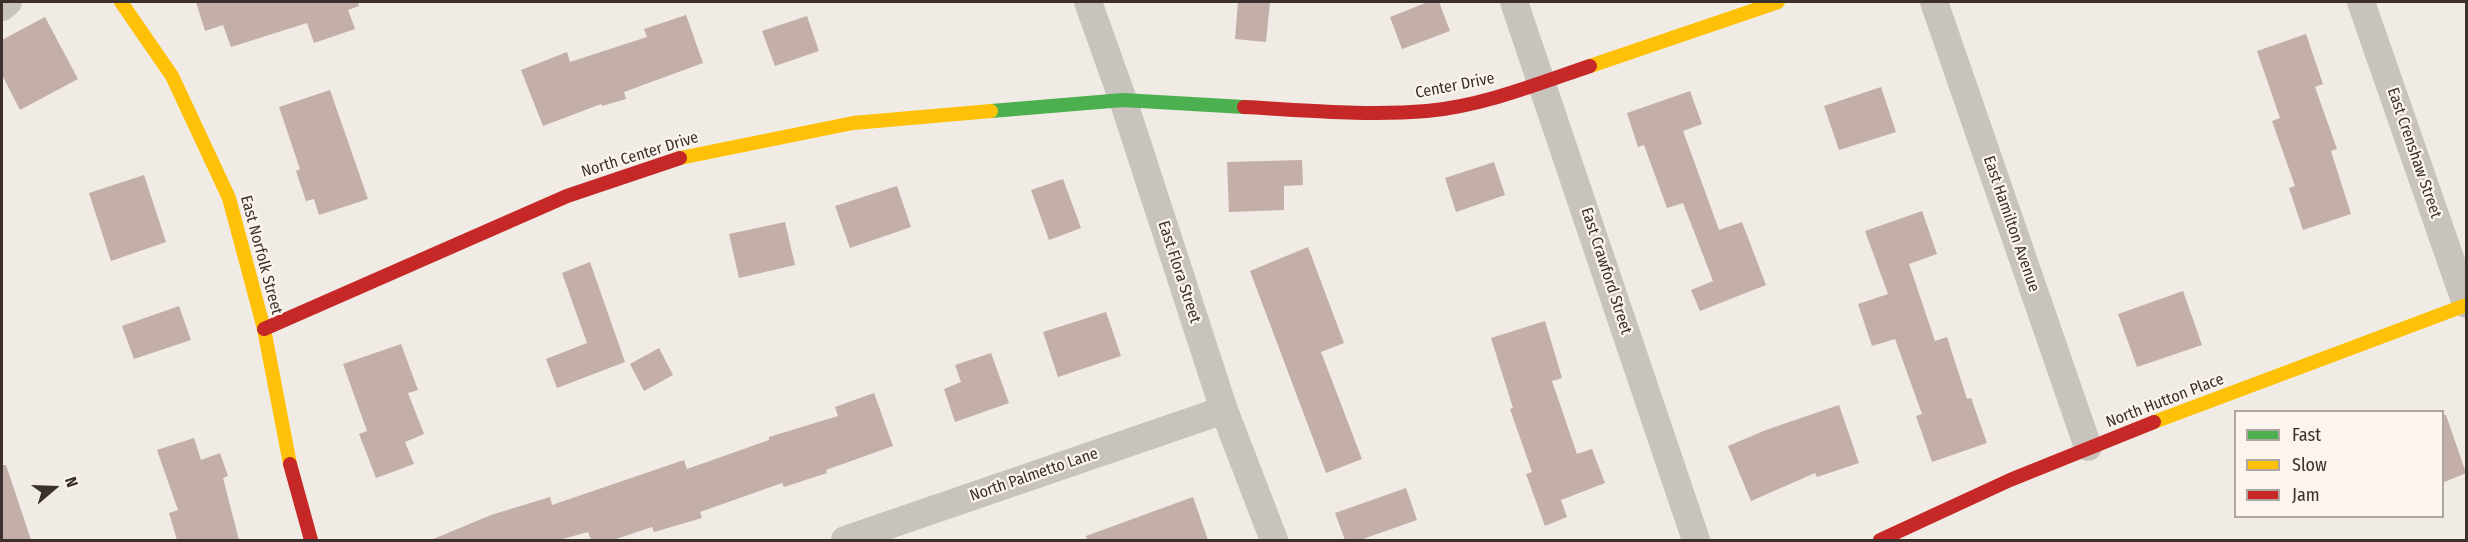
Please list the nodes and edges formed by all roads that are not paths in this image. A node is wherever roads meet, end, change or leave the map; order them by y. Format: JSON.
{"nodes":[{"id":1,"x":8,"y":2,"type":"edge"},
{"id":2,"x":121,"y":2,"type":"edge"},
{"id":3,"x":1088,"y":2,"type":"edge"},
{"id":4,"x":1514,"y":2,"type":"edge"},
{"id":5,"x":1778,"y":2,"type":"edge"},
{"id":6,"x":1934,"y":2,"type":"edge"},
{"id":7,"x":2361,"y":2,"type":"edge"},
{"id":8,"x":2,"y":7,"type":"edge"},
{"id":9,"x":1542,"y":81,"type":"junction"},
{"id":10,"x":1123,"y":100,"type":"junction"},
{"id":11,"x":2466,"y":304,"type":"edge"},
{"id":12,"x":264,"y":329,"type":"junction"},
{"id":13,"x":1224,"y":410,"type":"junction"},
{"id":14,"x":2088,"y":447,"type":"junction"},
{"id":15,"x":311,"y":540,"type":"edge"},
{"id":16,"x":845,"y":540,"type":"edge"},
{"id":17,"x":1274,"y":540,"type":"edge"},
{"id":18,"x":1696,"y":540,"type":"edge"},
{"id":19,"x":1880,"y":540,"type":"edge"}],
"edges":[{"from":1,"to":8,"type":"street"},
{"from":2,"to":12,"type":"street","name":"East Norfolk Street"},
{"from":3,"to":10,"type":"street","name":"East Flora Street"},
{"from":4,"to":9,"type":"street","name":"East Crawford Street"},
{"from":5,"to":9,"type":"street","name":"Center Drive"},
{"from":6,"to":14,"type":"street","name":"East Hamilton Avenue"},
{"from":7,"to":11,"type":"street","name":"East Crenshaw Street"},
{"from":9,"to":10,"type":"street","name":"Center Drive"},
{"from":9,"to":18,"type":"street","name":"East Crawford Street"},
{"from":10,"to":12,"type":"street","name":"North Center Drive"},
{"from":10,"to":13,"type":"street","name":"East Flora Street"},
{"from":11,"to":14,"type":"street","name":"North Hutton Place"},
{"from":12,"to":15,"type":"street","name":"East Norfolk Street"},
{"from":13,"to":16,"type":"street","name":"North Palmetto Lane"},
{"from":13,"to":17,"type":"street","name":"East Flora Street"},
{"from":14,"to":19,"type":"street","name":"North Hutton Place"}]}
